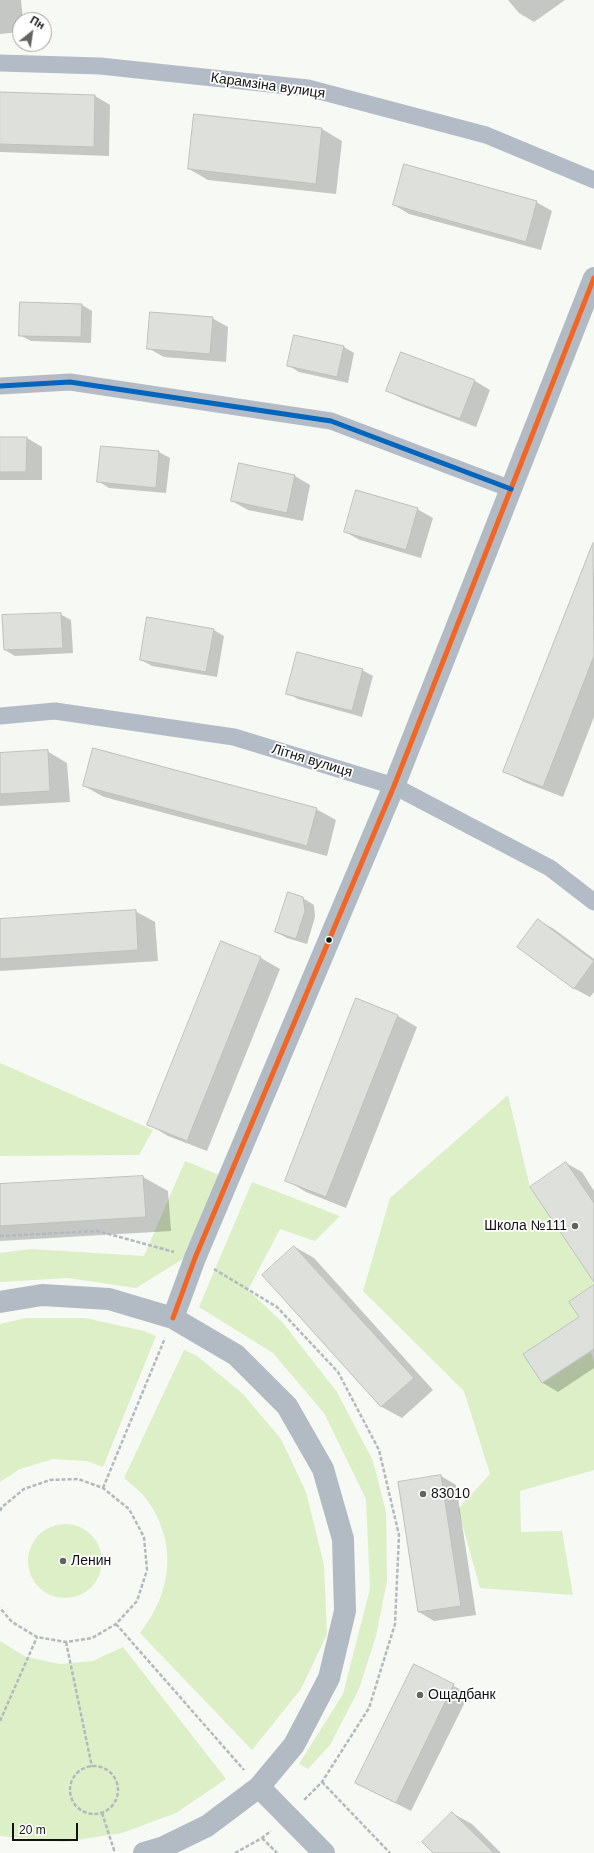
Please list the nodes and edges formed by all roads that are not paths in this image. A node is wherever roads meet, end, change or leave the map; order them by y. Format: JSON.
{"nodes":[{"id":1,"x":0,"y":63,"type":"edge"},
{"id":2,"x":594,"y":180,"type":"edge"},
{"id":3,"x":594,"y":278,"type":"edge"},
{"id":4,"x":0,"y":386,"type":"edge"},
{"id":5,"x":511,"y":489,"type":"junction"},
{"id":6,"x":0,"y":716,"type":"edge"},
{"id":7,"x":394,"y":786,"type":"junction"},
{"id":8,"x":594,"y":902,"type":"edge"},
{"id":9,"x":0,"y":1302,"type":"edge"},
{"id":10,"x":173,"y":1318,"type":"junction"},
{"id":11,"x":259,"y":1787,"type":"junction"},
{"id":12,"x":144,"y":1853,"type":"edge"},
{"id":13,"x":324,"y":1853,"type":"edge"}],
"edges":[{"from":1,"to":2,"type":"street","name":"Карамзіна вулиця"},
{"from":3,"to":5,"type":"main road"},
{"from":4,"to":5,"type":"street"},
{"from":5,"to":7,"type":"main road"},
{"from":6,"to":7,"type":"street","name":"Літня вулиця"},
{"from":7,"to":8,"type":"street","name":"Літня вулиця"},
{"from":7,"to":10,"type":"main road"},
{"from":9,"to":10,"type":"main road"},
{"from":10,"to":11,"type":"main road"},
{"from":11,"to":12,"type":"main road"},
{"from":11,"to":13,"type":"main road"}]}
